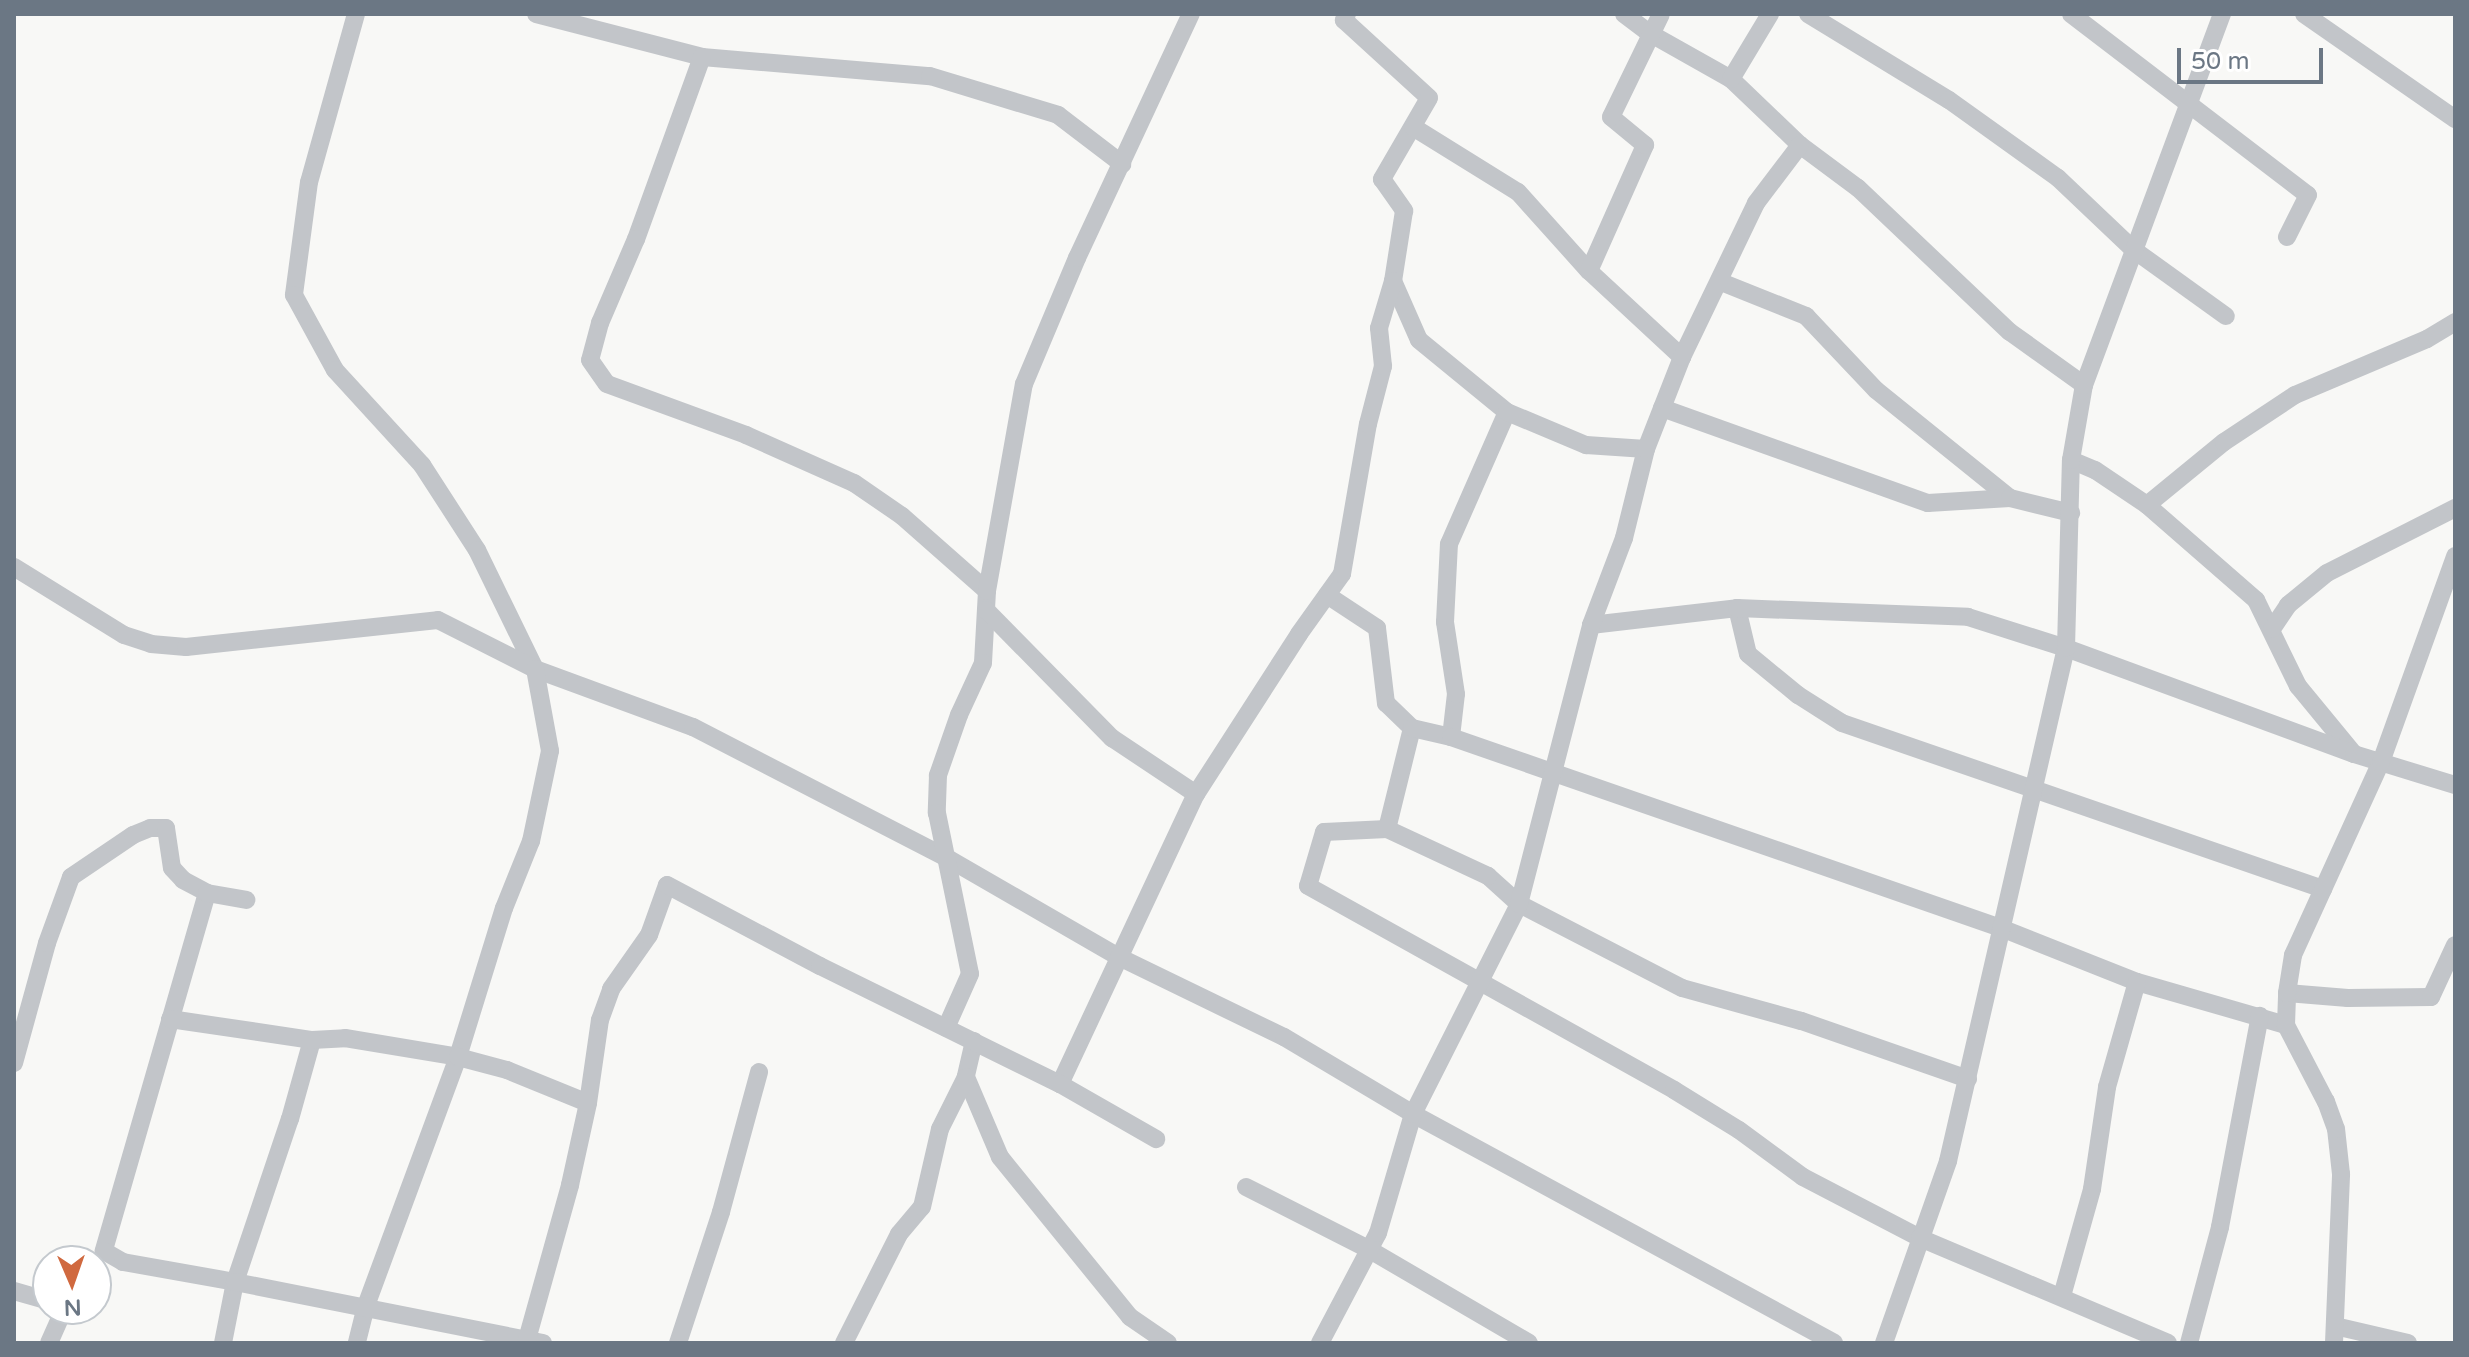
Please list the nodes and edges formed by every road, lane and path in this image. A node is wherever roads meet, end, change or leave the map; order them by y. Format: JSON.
{"nodes":[{"id":1,"x":356,"y":14,"type":"edge"},
{"id":2,"x":536,"y":14,"type":"edge"},
{"id":3,"x":1191,"y":14,"type":"edge"},
{"id":4,"x":1347,"y":14,"type":"edge"},
{"id":5,"x":1624,"y":14,"type":"edge"},
{"id":6,"x":1661,"y":14,"type":"edge"},
{"id":7,"x":1770,"y":14,"type":"edge"},
{"id":8,"x":1808,"y":14,"type":"edge"},
{"id":9,"x":2071,"y":14,"type":"edge"},
{"id":10,"x":2222,"y":14,"type":"edge"},
{"id":11,"x":2304,"y":14,"type":"edge"},
{"id":12,"x":1651,"y":34,"type":"junction"},
{"id":13,"x":702,"y":57,"type":"junction"},
{"id":14,"x":1731,"y":79,"type":"junction"},
{"id":15,"x":2188,"y":104,"type":"junction"},
{"id":16,"x":2455,"y":119,"type":"edge"},
{"id":17,"x":1413,"y":127,"type":"junction"},
{"id":18,"x":1800,"y":145,"type":"junction"},
{"id":19,"x":1122,"y":164,"type":"junction"},
{"id":20,"x":2287,"y":237,"type":"dead end"},
{"id":21,"x":2134,"y":250,"type":"junction"},
{"id":22,"x":1589,"y":271,"type":"junction"},
{"id":23,"x":1393,"y":281,"type":"junction"},
{"id":24,"x":1721,"y":282,"type":"junction"},
{"id":25,"x":2226,"y":316,"type":"dead end"},
{"id":26,"x":2455,"y":322,"type":"edge"},
{"id":27,"x":1682,"y":357,"type":"junction"},
{"id":28,"x":2084,"y":385,"type":"junction"},
{"id":29,"x":1662,"y":408,"type":"junction"},
{"id":30,"x":1507,"y":412,"type":"junction"},
{"id":31,"x":1646,"y":449,"type":"junction"},
{"id":32,"x":2071,"y":460,"type":"junction"},
{"id":33,"x":2010,"y":498,"type":"junction"},
{"id":34,"x":2147,"y":505,"type":"junction"},
{"id":35,"x":2455,"y":508,"type":"edge"},
{"id":36,"x":2071,"y":513,"type":"junction"},
{"id":37,"x":2455,"y":556,"type":"edge"},
{"id":38,"x":14,"y":567,"type":"edge"},
{"id":39,"x":1327,"y":595,"type":"junction"},
{"id":40,"x":986,"y":601,"type":"junction"},
{"id":41,"x":1737,"y":608,"type":"junction"},
{"id":42,"x":1591,"y":625,"type":"junction"},
{"id":43,"x":2272,"y":629,"type":"junction"},
{"id":44,"x":2066,"y":648,"type":"junction"},
{"id":45,"x":535,"y":669,"type":"junction"},
{"id":46,"x":1412,"y":728,"type":"junction"},
{"id":47,"x":1451,"y":737,"type":"junction"},
{"id":48,"x":2354,"y":754,"type":"junction"},
{"id":49,"x":2381,"y":762,"type":"junction"},
{"id":50,"x":1551,"y":774,"type":"junction"},
{"id":51,"x":2455,"y":785,"type":"edge"},
{"id":52,"x":2032,"y":788,"type":"junction"},
{"id":53,"x":1196,"y":794,"type":"junction"},
{"id":54,"x":1387,"y":829,"type":"junction"},
{"id":55,"x":949,"y":859,"type":"junction"},
{"id":56,"x":2323,"y":889,"type":"junction"},
{"id":57,"x":207,"y":893,"type":"junction"},
{"id":58,"x":246,"y":900,"type":"dead end"},
{"id":59,"x":1519,"y":904,"type":"junction"},
{"id":60,"x":2001,"y":928,"type":"junction"},
{"id":61,"x":2455,"y":945,"type":"edge"},
{"id":62,"x":1119,"y":957,"type":"junction"},
{"id":63,"x":1479,"y":979,"type":"junction"},
{"id":64,"x":2137,"y":982,"type":"junction"},
{"id":65,"x":2287,"y":993,"type":"junction"},
{"id":66,"x":2260,"y":1016,"type":"junction"},
{"id":67,"x":170,"y":1019,"type":"junction"},
{"id":68,"x":2286,"y":1025,"type":"junction"},
{"id":69,"x":946,"y":1028,"type":"junction"},
{"id":70,"x":312,"y":1040,"type":"junction"},
{"id":71,"x":974,"y":1041,"type":"junction"},
{"id":72,"x":458,"y":1057,"type":"junction"},
{"id":73,"x":14,"y":1063,"type":"edge"},
{"id":74,"x":759,"y":1072,"type":"dead end"},
{"id":75,"x":966,"y":1077,"type":"junction"},
{"id":76,"x":1968,"y":1079,"type":"junction"},
{"id":77,"x":1060,"y":1084,"type":"junction"},
{"id":78,"x":588,"y":1103,"type":"junction"},
{"id":79,"x":1413,"y":1114,"type":"junction"},
{"id":80,"x":1156,"y":1139,"type":"dead end"},
{"id":81,"x":1246,"y":1187,"type":"dead end"},
{"id":82,"x":1920,"y":1238,"type":"junction"},
{"id":83,"x":104,"y":1245,"type":"edge"},
{"id":84,"x":1370,"y":1250,"type":"junction"},
{"id":85,"x":112,"y":1261,"type":"edge"},
{"id":86,"x":235,"y":1282,"type":"junction"},
{"id":87,"x":2062,"y":1296,"type":"junction"},
{"id":88,"x":366,"y":1306,"type":"junction"},
{"id":89,"x":58,"y":1325,"type":"edge"},
{"id":90,"x":2335,"y":1334,"type":"edge"},
{"id":91,"x":532,"y":1342,"type":"edge"},
{"id":92,"x":49,"y":1343,"type":"edge"},
{"id":93,"x":223,"y":1343,"type":"edge"},
{"id":94,"x":357,"y":1343,"type":"edge"},
{"id":95,"x":678,"y":1343,"type":"edge"},
{"id":96,"x":844,"y":1343,"type":"edge"},
{"id":97,"x":1168,"y":1343,"type":"edge"},
{"id":98,"x":1320,"y":1343,"type":"edge"},
{"id":99,"x":1529,"y":1343,"type":"edge"},
{"id":100,"x":1834,"y":1343,"type":"edge"},
{"id":101,"x":1884,"y":1343,"type":"edge"},
{"id":102,"x":2168,"y":1343,"type":"edge"},
{"id":103,"x":2189,"y":1343,"type":"edge"},
{"id":104,"x":2408,"y":1343,"type":"edge"}],
"edges":[{"from":1,"to":45,"type":"street"},
{"from":2,"to":13,"type":"street"},
{"from":3,"to":19,"type":"street"},
{"from":4,"to":17,"type":"street"},
{"from":5,"to":12,"type":"street"},
{"from":6,"to":12,"type":"street"},
{"from":7,"to":14,"type":"street"},
{"from":8,"to":21,"type":"street"},
{"from":9,"to":15,"type":"street"},
{"from":10,"to":15,"type":"street"},
{"from":11,"to":16,"type":"street"},
{"from":12,"to":14,"type":"street"},
{"from":12,"to":22,"type":"street"},
{"from":13,"to":19,"type":"street"},
{"from":13,"to":40,"type":"street"},
{"from":14,"to":18,"type":"street"},
{"from":15,"to":20,"type":"street"},
{"from":15,"to":21,"type":"street"},
{"from":17,"to":22,"type":"street"},
{"from":17,"to":23,"type":"street"},
{"from":18,"to":24,"type":"street"},
{"from":18,"to":28,"type":"street"},
{"from":19,"to":40,"type":"street"},
{"from":21,"to":25,"type":"street"},
{"from":21,"to":28,"type":"street"},
{"from":22,"to":27,"type":"street"},
{"from":23,"to":30,"type":"street"},
{"from":23,"to":39,"type":"street"},
{"from":24,"to":27,"type":"street"},
{"from":24,"to":33,"type":"street"},
{"from":26,"to":34,"type":"street"},
{"from":27,"to":29,"type":"street"},
{"from":28,"to":32,"type":"street"},
{"from":29,"to":31,"type":"street"},
{"from":29,"to":33,"type":"street"},
{"from":30,"to":31,"type":"street"},
{"from":30,"to":47,"type":"street"},
{"from":31,"to":42,"type":"street"},
{"from":32,"to":34,"type":"street"},
{"from":32,"to":36,"type":"street"},
{"from":33,"to":36,"type":"street"},
{"from":34,"to":43,"type":"street"},
{"from":35,"to":43,"type":"street"},
{"from":36,"to":44,"type":"street"},
{"from":37,"to":49,"type":"street"},
{"from":38,"to":45,"type":"street"},
{"from":39,"to":46,"type":"street"},
{"from":39,"to":53,"type":"street"},
{"from":40,"to":53,"type":"street"},
{"from":40,"to":55,"type":"street"},
{"from":41,"to":42,"type":"street"},
{"from":41,"to":44,"type":"street"},
{"from":41,"to":52,"type":"street"},
{"from":42,"to":50,"type":"street"},
{"from":43,"to":48,"type":"street"},
{"from":44,"to":48,"type":"street"},
{"from":44,"to":52,"type":"street"},
{"from":45,"to":55,"type":"street"},
{"from":45,"to":72,"type":"street"},
{"from":46,"to":47,"type":"street"},
{"from":46,"to":54,"type":"street"},
{"from":47,"to":50,"type":"street"},
{"from":48,"to":49,"type":"street"},
{"from":49,"to":51,"type":"street"},
{"from":49,"to":56,"type":"street"},
{"from":50,"to":59,"type":"street"},
{"from":50,"to":60,"type":"street"},
{"from":52,"to":56,"type":"street"},
{"from":52,"to":60,"type":"street"},
{"from":53,"to":62,"type":"street"},
{"from":54,"to":59,"type":"street"},
{"from":54,"to":63,"type":"street"},
{"from":55,"to":62,"type":"street"},
{"from":55,"to":69,"type":"street"},
{"from":56,"to":65,"type":"street"},
{"from":57,"to":58,"type":"street"},
{"from":57,"to":67,"type":"street"},
{"from":57,"to":73,"type":"street"},
{"from":59,"to":63,"type":"street"},
{"from":59,"to":76,"type":"street"},
{"from":60,"to":64,"type":"street"},
{"from":60,"to":76,"type":"street"},
{"from":61,"to":65,"type":"street"},
{"from":62,"to":77,"type":"street"},
{"from":62,"to":79,"type":"street"},
{"from":63,"to":79,"type":"street"},
{"from":63,"to":82,"type":"street"},
{"from":64,"to":66,"type":"street"},
{"from":64,"to":87,"type":"street"},
{"from":65,"to":68,"type":"street"},
{"from":66,"to":68,"type":"street"},
{"from":66,"to":103,"type":"street"},
{"from":67,"to":70,"type":"street"},
{"from":67,"to":83,"type":"street"},
{"from":68,"to":90,"type":"street"},
{"from":69,"to":71,"type":"street"},
{"from":69,"to":78,"type":"street"},
{"from":70,"to":72,"type":"street"},
{"from":70,"to":86,"type":"street"},
{"from":71,"to":75,"type":"street"},
{"from":71,"to":77,"type":"street"},
{"from":72,"to":78,"type":"street"},
{"from":72,"to":88,"type":"street"},
{"from":74,"to":95,"type":"street"},
{"from":75,"to":96,"type":"street"},
{"from":75,"to":97,"type":"street"},
{"from":76,"to":82,"type":"street"},
{"from":77,"to":80,"type":"street"},
{"from":78,"to":91,"type":"street"},
{"from":79,"to":84,"type":"street"},
{"from":79,"to":100,"type":"street"},
{"from":81,"to":84,"type":"street"},
{"from":82,"to":87,"type":"street"},
{"from":82,"to":101,"type":"street"},
{"from":84,"to":98,"type":"street"},
{"from":84,"to":99,"type":"street"},
{"from":85,"to":86,"type":"street"},
{"from":86,"to":88,"type":"street"},
{"from":86,"to":93,"type":"street"},
{"from":87,"to":102,"type":"street"},
{"from":88,"to":91,"type":"street"},
{"from":88,"to":94,"type":"street"},
{"from":89,"to":92,"type":"street"},
{"from":90,"to":104,"type":"street"}]}
